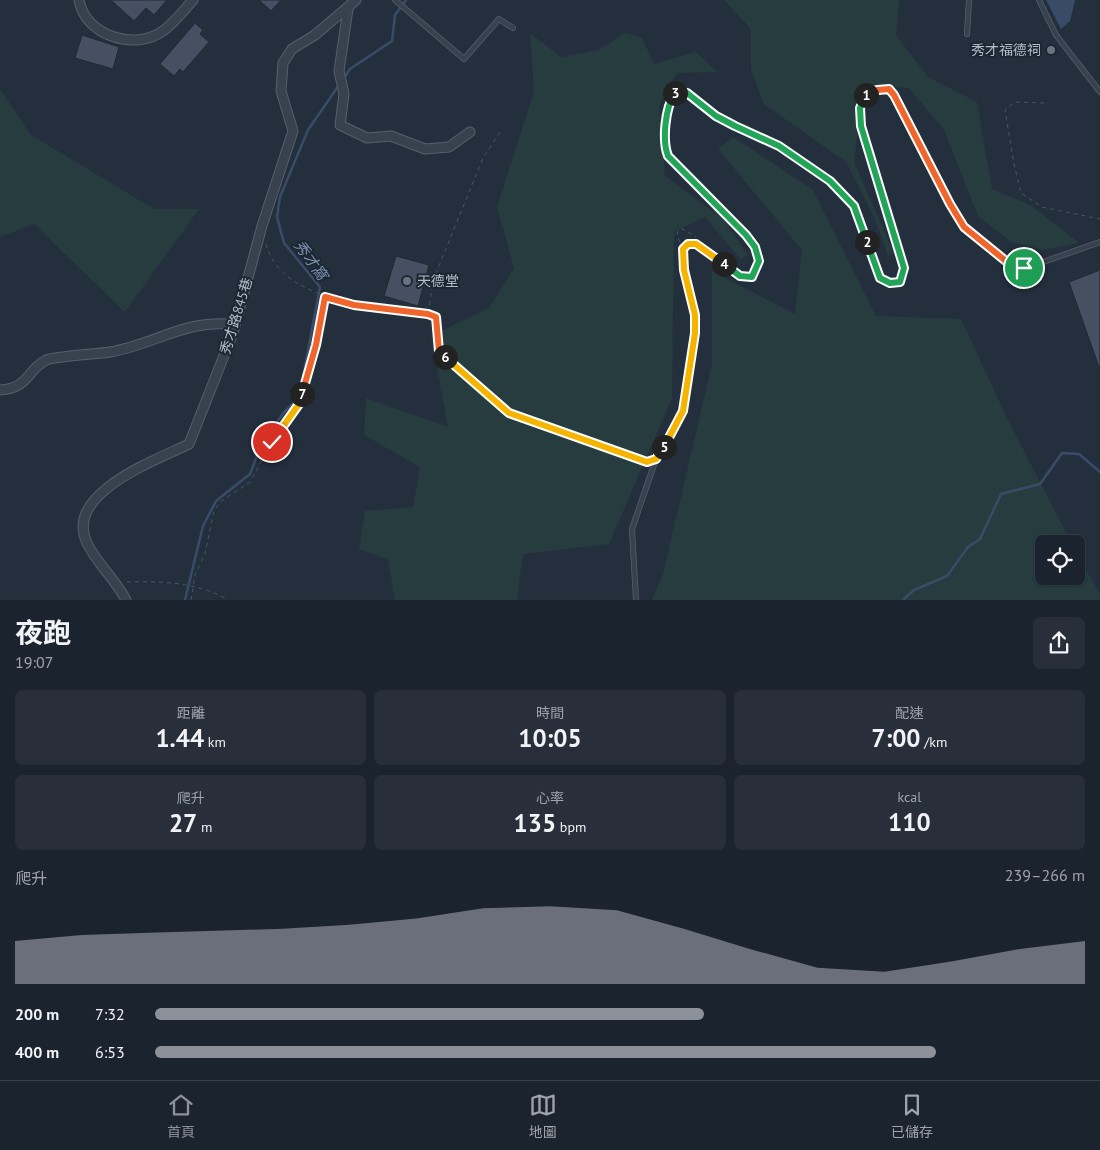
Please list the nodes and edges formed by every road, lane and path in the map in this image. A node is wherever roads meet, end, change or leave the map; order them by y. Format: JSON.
{"nodes":[{"id":1,"x":78,"y":0,"type":"edge"},
{"id":2,"x":193,"y":0,"type":"edge"},
{"id":3,"x":356,"y":0,"type":"edge"},
{"id":4,"x":395,"y":0,"type":"edge"},
{"id":5,"x":969,"y":0,"type":"edge"},
{"id":6,"x":1039,"y":0,"type":"edge"},
{"id":7,"x":348,"y":9,"type":"junction"},
{"id":8,"x":513,"y":28,"type":"dead end"},
{"id":9,"x":967,"y":34,"type":"dead end"},
{"id":10,"x":1100,"y":92,"type":"edge"},
{"id":11,"x":1044,"y":103,"type":"dead end"},
{"id":12,"x":502,"y":129,"type":"dead end"},
{"id":13,"x":470,"y":132,"type":"dead end"},
{"id":14,"x":1100,"y":219,"type":"edge"},
{"id":15,"x":266,"y":242,"type":"dead end"},
{"id":16,"x":1100,"y":242,"type":"edge"},
{"id":17,"x":325,"y":297,"type":"junction"},
{"id":18,"x":428,"y":314,"type":"junction"},
{"id":19,"x":235,"y":325,"type":"junction"},
{"id":20,"x":0,"y":390,"type":"edge"},
{"id":21,"x":656,"y":459,"type":"junction"},
{"id":22,"x":113,"y":582,"type":"junction"},
{"id":23,"x":195,"y":587,"type":"junction"},
{"id":24,"x":126,"y":600,"type":"edge"},
{"id":25,"x":191,"y":600,"type":"edge"},
{"id":26,"x":228,"y":600,"type":"edge"},
{"id":27,"x":636,"y":600,"type":"edge"}],
"edges":[{"from":1,"to":2,"type":"street"},
{"from":3,"to":7,"type":"street","name":"秀才路845巷"},
{"from":4,"to":8,"type":"lane"},
{"from":5,"to":9,"type":"lane"},
{"from":6,"to":10,"type":"lane"},
{"from":7,"to":13,"type":"street"},
{"from":7,"to":19,"type":"street","name":"秀才路845巷"},
{"from":11,"to":14,"type":"path"},
{"from":12,"to":18,"type":"path"},
{"from":15,"to":17,"type":"path"},
{"from":16,"to":21,"type":"lane"},
{"from":17,"to":18,"type":"path"},
{"from":17,"to":23,"type":"path"},
{"from":18,"to":21,"type":"path"},
{"from":19,"to":20,"type":"street"},
{"from":19,"to":22,"type":"street","name":"秀才路845巷"},
{"from":21,"to":27,"type":"lane"},
{"from":22,"to":23,"type":"path"},
{"from":22,"to":24,"type":"street","name":"秀才路845巷"},
{"from":23,"to":25,"type":"path"},
{"from":23,"to":26,"type":"path"}]}
